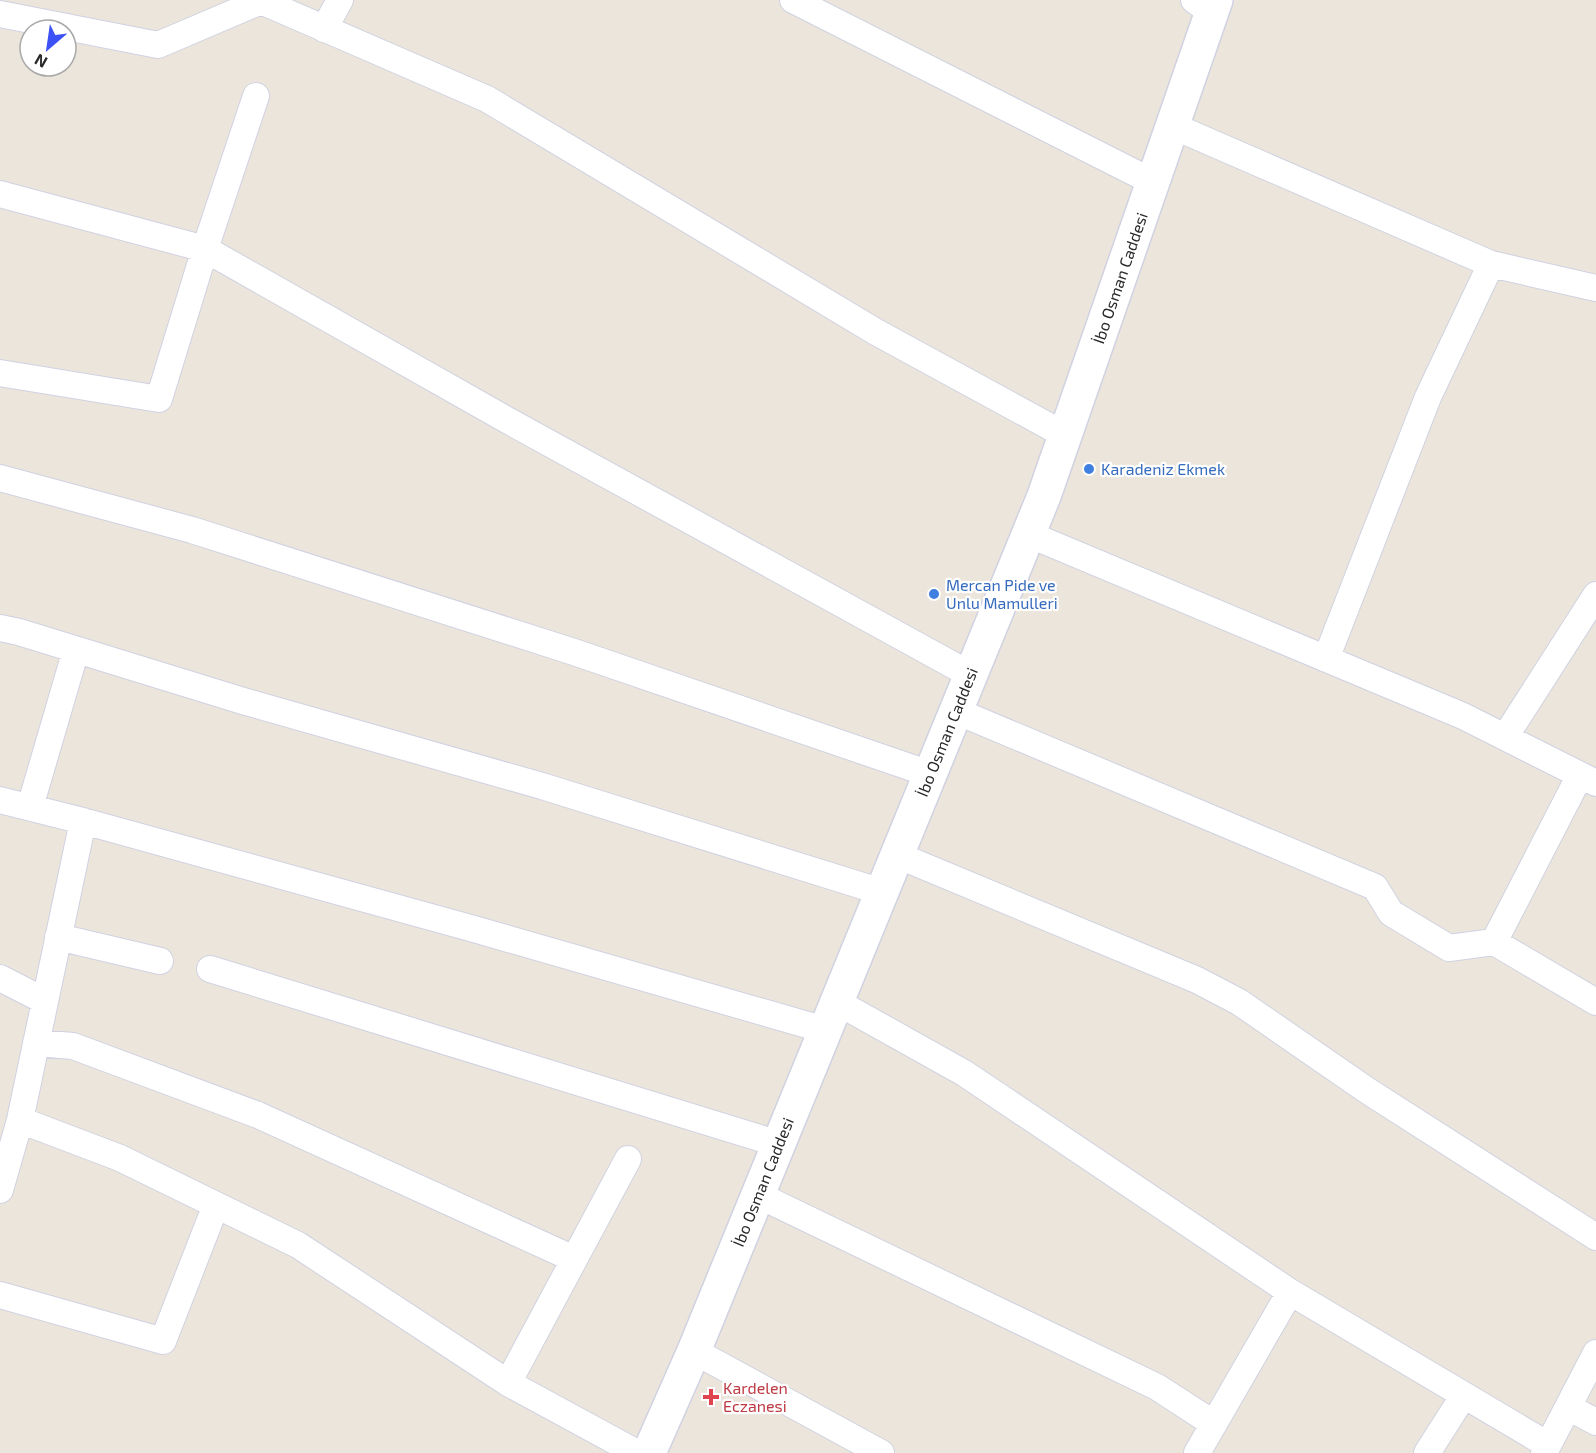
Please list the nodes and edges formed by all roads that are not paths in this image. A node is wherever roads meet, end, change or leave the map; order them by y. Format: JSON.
{"nodes":[{"id":1,"x":340,"y":0,"type":"edge"},
{"id":2,"x":793,"y":0,"type":"edge"},
{"id":3,"x":1207,"y":4,"type":"edge"},
{"id":4,"x":0,"y":14,"type":"edge"},
{"id":5,"x":324,"y":28,"type":"junction"},
{"id":6,"x":256,"y":96,"type":"dead end"},
{"id":7,"x":1173,"y":126,"type":"junction"},
{"id":8,"x":1153,"y":182,"type":"junction"},
{"id":9,"x":0,"y":194,"type":"edge"},
{"id":10,"x":205,"y":249,"type":"junction"},
{"id":11,"x":1491,"y":264,"type":"junction"},
{"id":12,"x":1596,"y":288,"type":"edge"},
{"id":13,"x":0,"y":373,"type":"edge"},
{"id":14,"x":1065,"y":435,"type":"junction"},
{"id":15,"x":0,"y":478,"type":"edge"},
{"id":16,"x":1028,"y":534,"type":"junction"},
{"id":17,"x":1596,"y":595,"type":"edge"},
{"id":18,"x":0,"y":628,"type":"edge"},
{"id":19,"x":76,"y":650,"type":"junction"},
{"id":20,"x":1326,"y":659,"type":"junction"},
{"id":21,"x":971,"y":675,"type":"junction"},
{"id":22,"x":956,"y":711,"type":"junction"},
{"id":23,"x":1505,"y":737,"type":"junction"},
{"id":24,"x":930,"y":774,"type":"junction"},
{"id":25,"x":1588,"y":779,"type":"edge"},
{"id":26,"x":0,"y":800,"type":"edge"},
{"id":27,"x":30,"y":807,"type":"junction"},
{"id":28,"x":83,"y":820,"type":"junction"},
{"id":29,"x":897,"y":855,"type":"junction"},
{"id":30,"x":882,"y":892,"type":"junction"},
{"id":31,"x":58,"y":937,"type":"junction"},
{"id":32,"x":1494,"y":942,"type":"junction"},
{"id":33,"x":160,"y":961,"type":"dead end"},
{"id":34,"x":210,"y":969,"type":"dead end"},
{"id":35,"x":0,"y":978,"type":"edge"},
{"id":36,"x":45,"y":1001,"type":"junction"},
{"id":37,"x":1596,"y":1002,"type":"edge"},
{"id":38,"x":831,"y":1016,"type":"junction"},
{"id":39,"x":36,"y":1043,"type":"junction"},
{"id":40,"x":20,"y":1120,"type":"junction"},
{"id":41,"x":779,"y":1144,"type":"junction"},
{"id":42,"x":628,"y":1159,"type":"dead end"},
{"id":43,"x":0,"y":1190,"type":"edge"},
{"id":44,"x":758,"y":1195,"type":"junction"},
{"id":45,"x":216,"y":1205,"type":"junction"},
{"id":46,"x":1596,"y":1237,"type":"edge"},
{"id":47,"x":574,"y":1259,"type":"junction"},
{"id":48,"x":1290,"y":1292,"type":"junction"},
{"id":49,"x":0,"y":1295,"type":"edge"},
{"id":50,"x":694,"y":1351,"type":"junction"},
{"id":51,"x":1596,"y":1353,"type":"edge"},
{"id":52,"x":508,"y":1383,"type":"junction"},
{"id":53,"x":1464,"y":1395,"type":"junction"},
{"id":54,"x":1568,"y":1407,"type":"junction"},
{"id":55,"x":1596,"y":1422,"type":"edge"},
{"id":56,"x":1214,"y":1424,"type":"junction"},
{"id":57,"x":1546,"y":1449,"type":"edge"},
{"id":58,"x":638,"y":1453,"type":"edge"},
{"id":59,"x":649,"y":1453,"type":"edge"},
{"id":60,"x":880,"y":1453,"type":"edge"},
{"id":61,"x":1197,"y":1453,"type":"edge"},
{"id":62,"x":1427,"y":1453,"type":"edge"}],
"edges":[{"from":1,"to":5,"type":"street"},
{"from":2,"to":8,"type":"street"},
{"from":3,"to":7,"type":"street","name":"İbo Osman Caddesi"},
{"from":4,"to":5,"type":"street"},
{"from":5,"to":14,"type":"street"},
{"from":6,"to":10,"type":"street"},
{"from":7,"to":8,"type":"street","name":"İbo Osman Caddesi"},
{"from":7,"to":11,"type":"street"},
{"from":8,"to":14,"type":"street","name":"İbo Osman Caddesi"},
{"from":9,"to":10,"type":"street"},
{"from":10,"to":13,"type":"street"},
{"from":10,"to":21,"type":"street"},
{"from":11,"to":12,"type":"street"},
{"from":11,"to":20,"type":"street"},
{"from":14,"to":16,"type":"street","name":"İbo Osman Caddesi"},
{"from":15,"to":24,"type":"street"},
{"from":16,"to":20,"type":"street"},
{"from":16,"to":21,"type":"street","name":"İbo Osman Caddesi"},
{"from":17,"to":23,"type":"street"},
{"from":18,"to":19,"type":"street"},
{"from":19,"to":27,"type":"street"},
{"from":19,"to":30,"type":"street"},
{"from":20,"to":23,"type":"street"},
{"from":21,"to":22,"type":"street","name":"İbo Osman Caddesi"},
{"from":22,"to":24,"type":"street","name":"İbo Osman Caddesi"},
{"from":22,"to":32,"type":"street"},
{"from":23,"to":25,"type":"street"},
{"from":24,"to":29,"type":"street","name":"İbo Osman Caddesi"},
{"from":25,"to":32,"type":"street"},
{"from":26,"to":27,"type":"street"},
{"from":27,"to":28,"type":"street"},
{"from":28,"to":31,"type":"street"},
{"from":28,"to":38,"type":"street"},
{"from":29,"to":30,"type":"street","name":"İbo Osman Caddesi"},
{"from":29,"to":46,"type":"street"},
{"from":30,"to":38,"type":"street","name":"İbo Osman Caddesi"},
{"from":31,"to":33,"type":"street"},
{"from":31,"to":36,"type":"street"},
{"from":32,"to":37,"type":"street"},
{"from":34,"to":41,"type":"street"},
{"from":35,"to":36,"type":"street"},
{"from":36,"to":39,"type":"street"},
{"from":38,"to":41,"type":"street","name":"İbo Osman Caddesi"},
{"from":38,"to":48,"type":"street"},
{"from":39,"to":40,"type":"street"},
{"from":39,"to":47,"type":"street"},
{"from":40,"to":43,"type":"street"},
{"from":40,"to":45,"type":"street"},
{"from":41,"to":44,"type":"street","name":"İbo Osman Caddesi"},
{"from":42,"to":47,"type":"street"},
{"from":44,"to":50,"type":"street","name":"İbo Osman Caddesi"},
{"from":44,"to":56,"type":"street"},
{"from":45,"to":49,"type":"street"},
{"from":45,"to":52,"type":"street"},
{"from":47,"to":52,"type":"street"},
{"from":48,"to":53,"type":"street"},
{"from":48,"to":56,"type":"street"},
{"from":50,"to":59,"type":"street","name":"İbo Osman Caddesi"},
{"from":50,"to":60,"type":"street"},
{"from":51,"to":54,"type":"street"},
{"from":52,"to":58,"type":"street"},
{"from":53,"to":57,"type":"street"},
{"from":53,"to":62,"type":"street"},
{"from":54,"to":55,"type":"street"},
{"from":54,"to":57,"type":"street"},
{"from":56,"to":61,"type":"street"}]}
